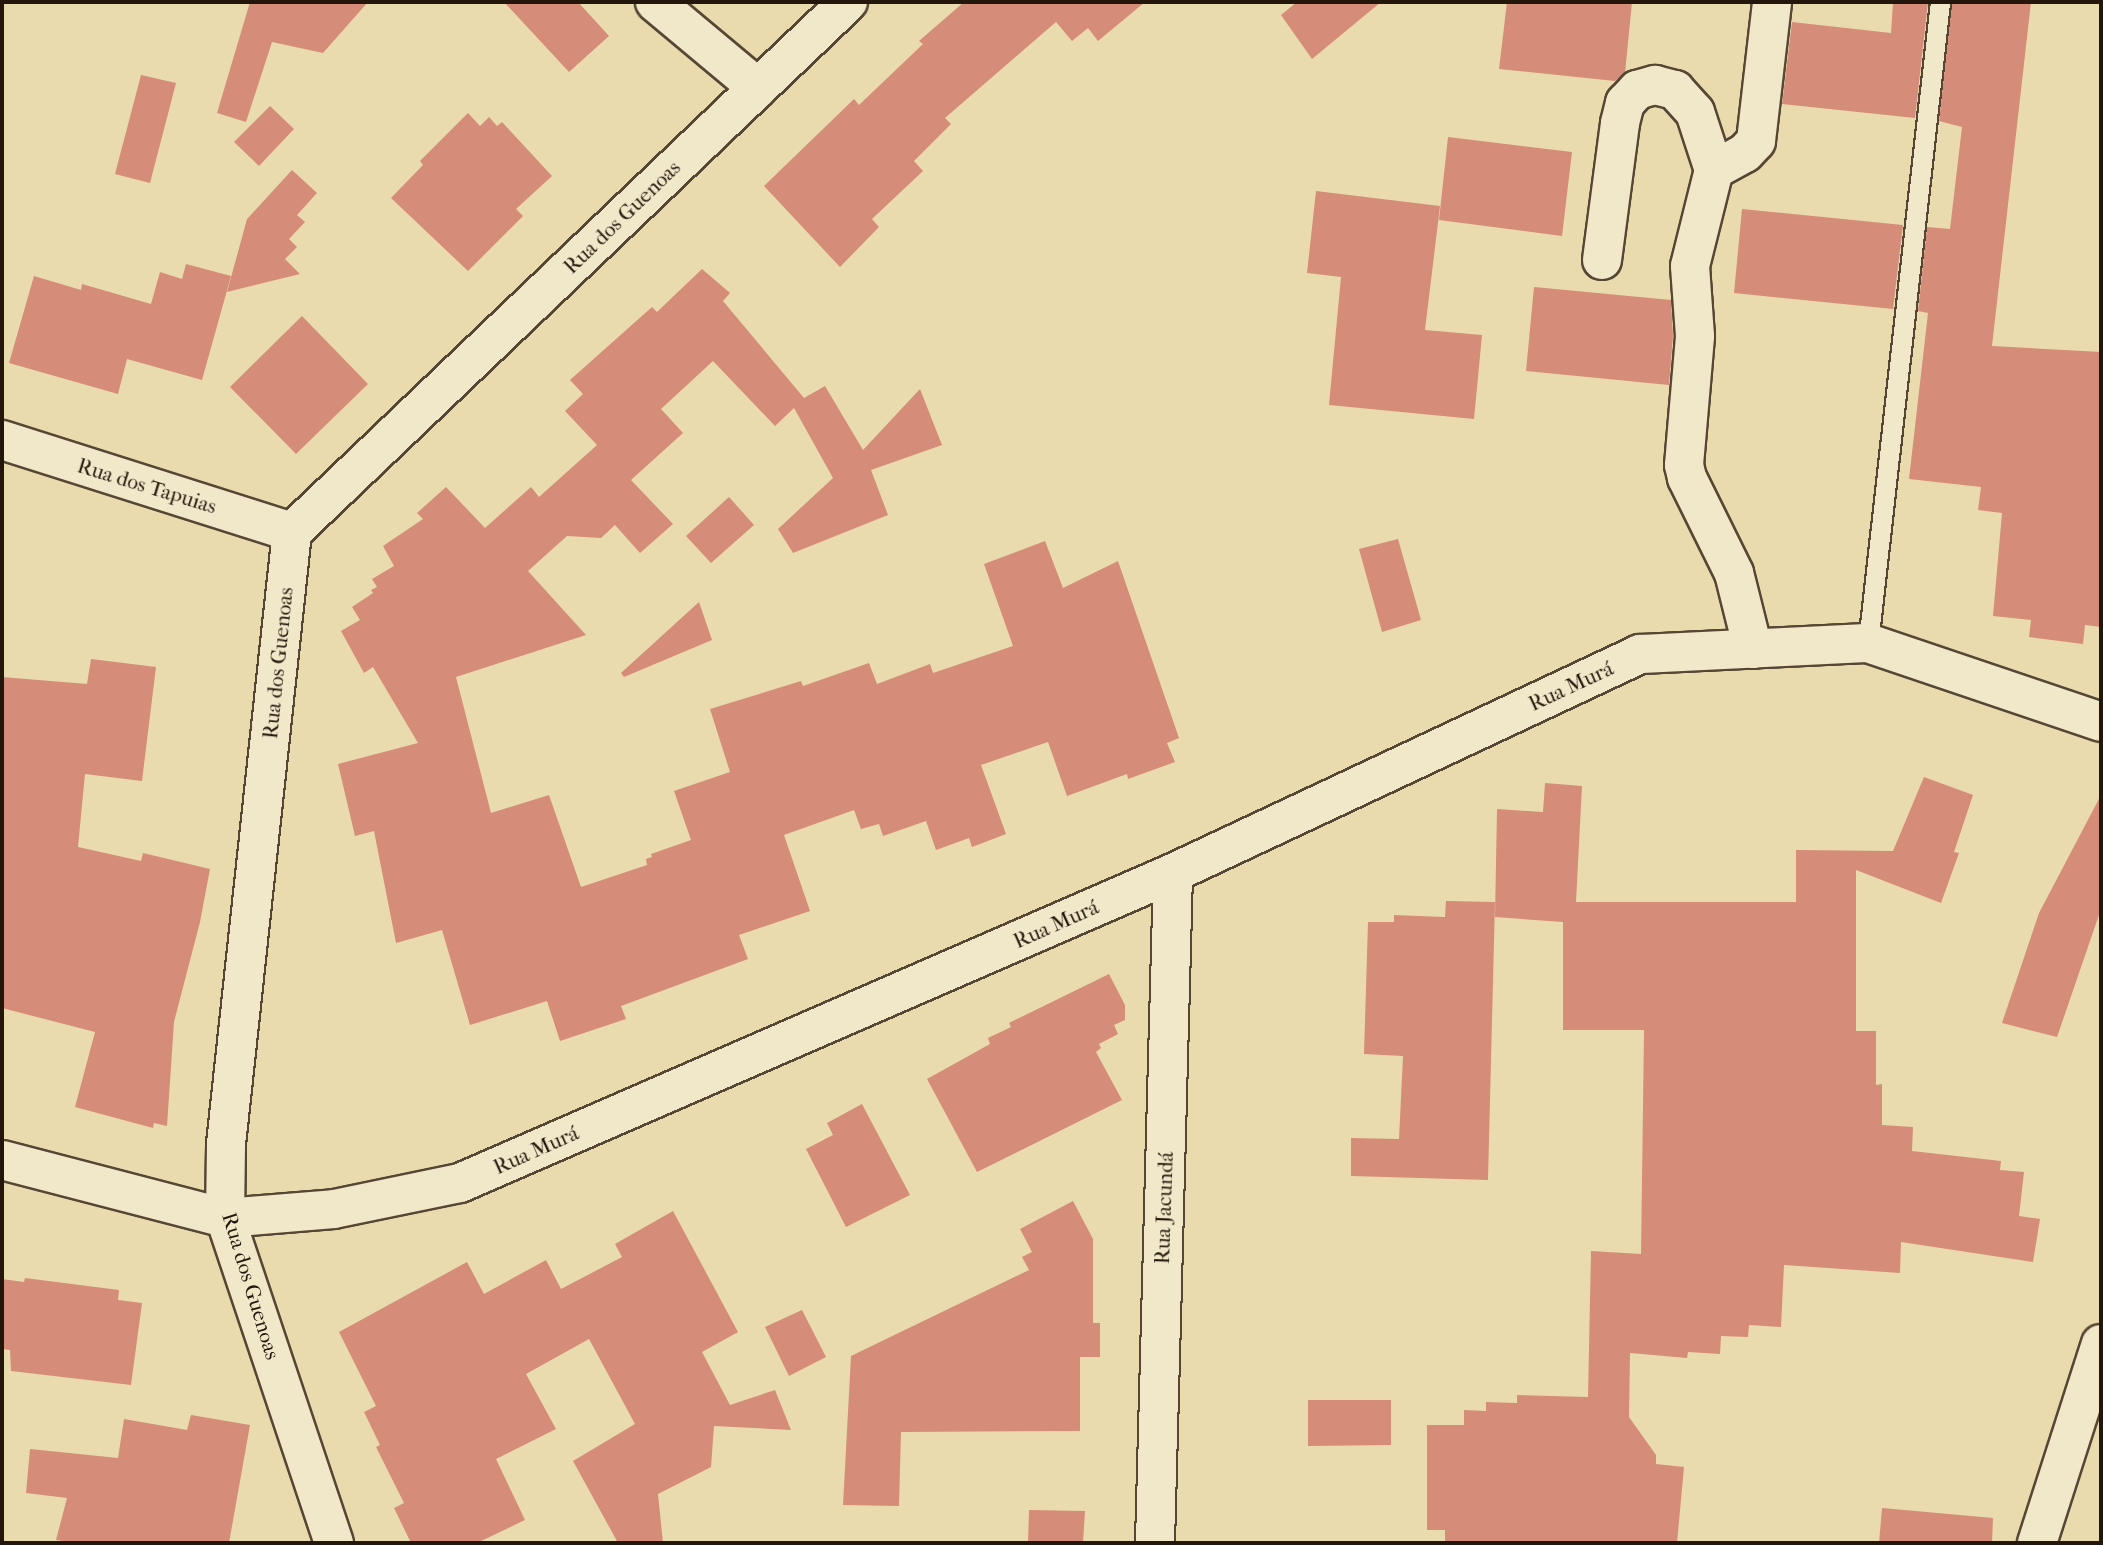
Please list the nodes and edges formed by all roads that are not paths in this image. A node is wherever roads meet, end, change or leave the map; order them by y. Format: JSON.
{"nodes":[{"id":1,"x":655,"y":2,"type":"edge"},
{"id":2,"x":849,"y":2,"type":"edge"},
{"id":3,"x":1772,"y":2,"type":"edge"},
{"id":4,"x":1940,"y":2,"type":"edge"},
{"id":5,"x":758,"y":88,"type":"junction"},
{"id":6,"x":1714,"y":170,"type":"junction"},
{"id":7,"x":1602,"y":260,"type":"dead end"},
{"id":8,"x":2,"y":440,"type":"edge"},
{"id":9,"x":292,"y":532,"type":"junction"},
{"id":10,"x":1868,"y":643,"type":"junction"},
{"id":11,"x":1753,"y":649,"type":"junction"},
{"id":12,"x":2101,"y":722,"type":"edge"},
{"id":13,"x":1173,"y":873,"type":"junction"},
{"id":14,"x":2,"y":1160,"type":"edge"},
{"id":15,"x":225,"y":1218,"type":"junction"},
{"id":16,"x":2101,"y":1344,"type":"edge"},
{"id":17,"x":334,"y":1543,"type":"edge"},
{"id":18,"x":1155,"y":1543,"type":"edge"},
{"id":19,"x":2037,"y":1543,"type":"edge"}],
"edges":[{"from":1,"to":5,"type":"street"},
{"from":2,"to":5,"type":"street","name":"Rua dos Guenoas"},
{"from":3,"to":6,"type":"street"},
{"from":4,"to":10,"type":"lane"},
{"from":5,"to":9,"type":"street","name":"Rua dos Guenoas"},
{"from":6,"to":7,"type":"street"},
{"from":6,"to":11,"type":"street"},
{"from":8,"to":9,"type":"street","name":"Rua dos Tapuias"},
{"from":9,"to":15,"type":"street","name":"Rua dos Guenoas"},
{"from":10,"to":11,"type":"street","name":"Rua Murá"},
{"from":10,"to":12,"type":"street","name":"Rua Murá"},
{"from":11,"to":13,"type":"street","name":"Rua Murá"},
{"from":13,"to":15,"type":"street","name":"Rua Murá"},
{"from":13,"to":18,"type":"street","name":"Rua Jacundá"},
{"from":14,"to":15,"type":"street","name":"Rua Murá"},
{"from":15,"to":17,"type":"street","name":"Rua dos Guenoas"},
{"from":16,"to":19,"type":"street"}]}
